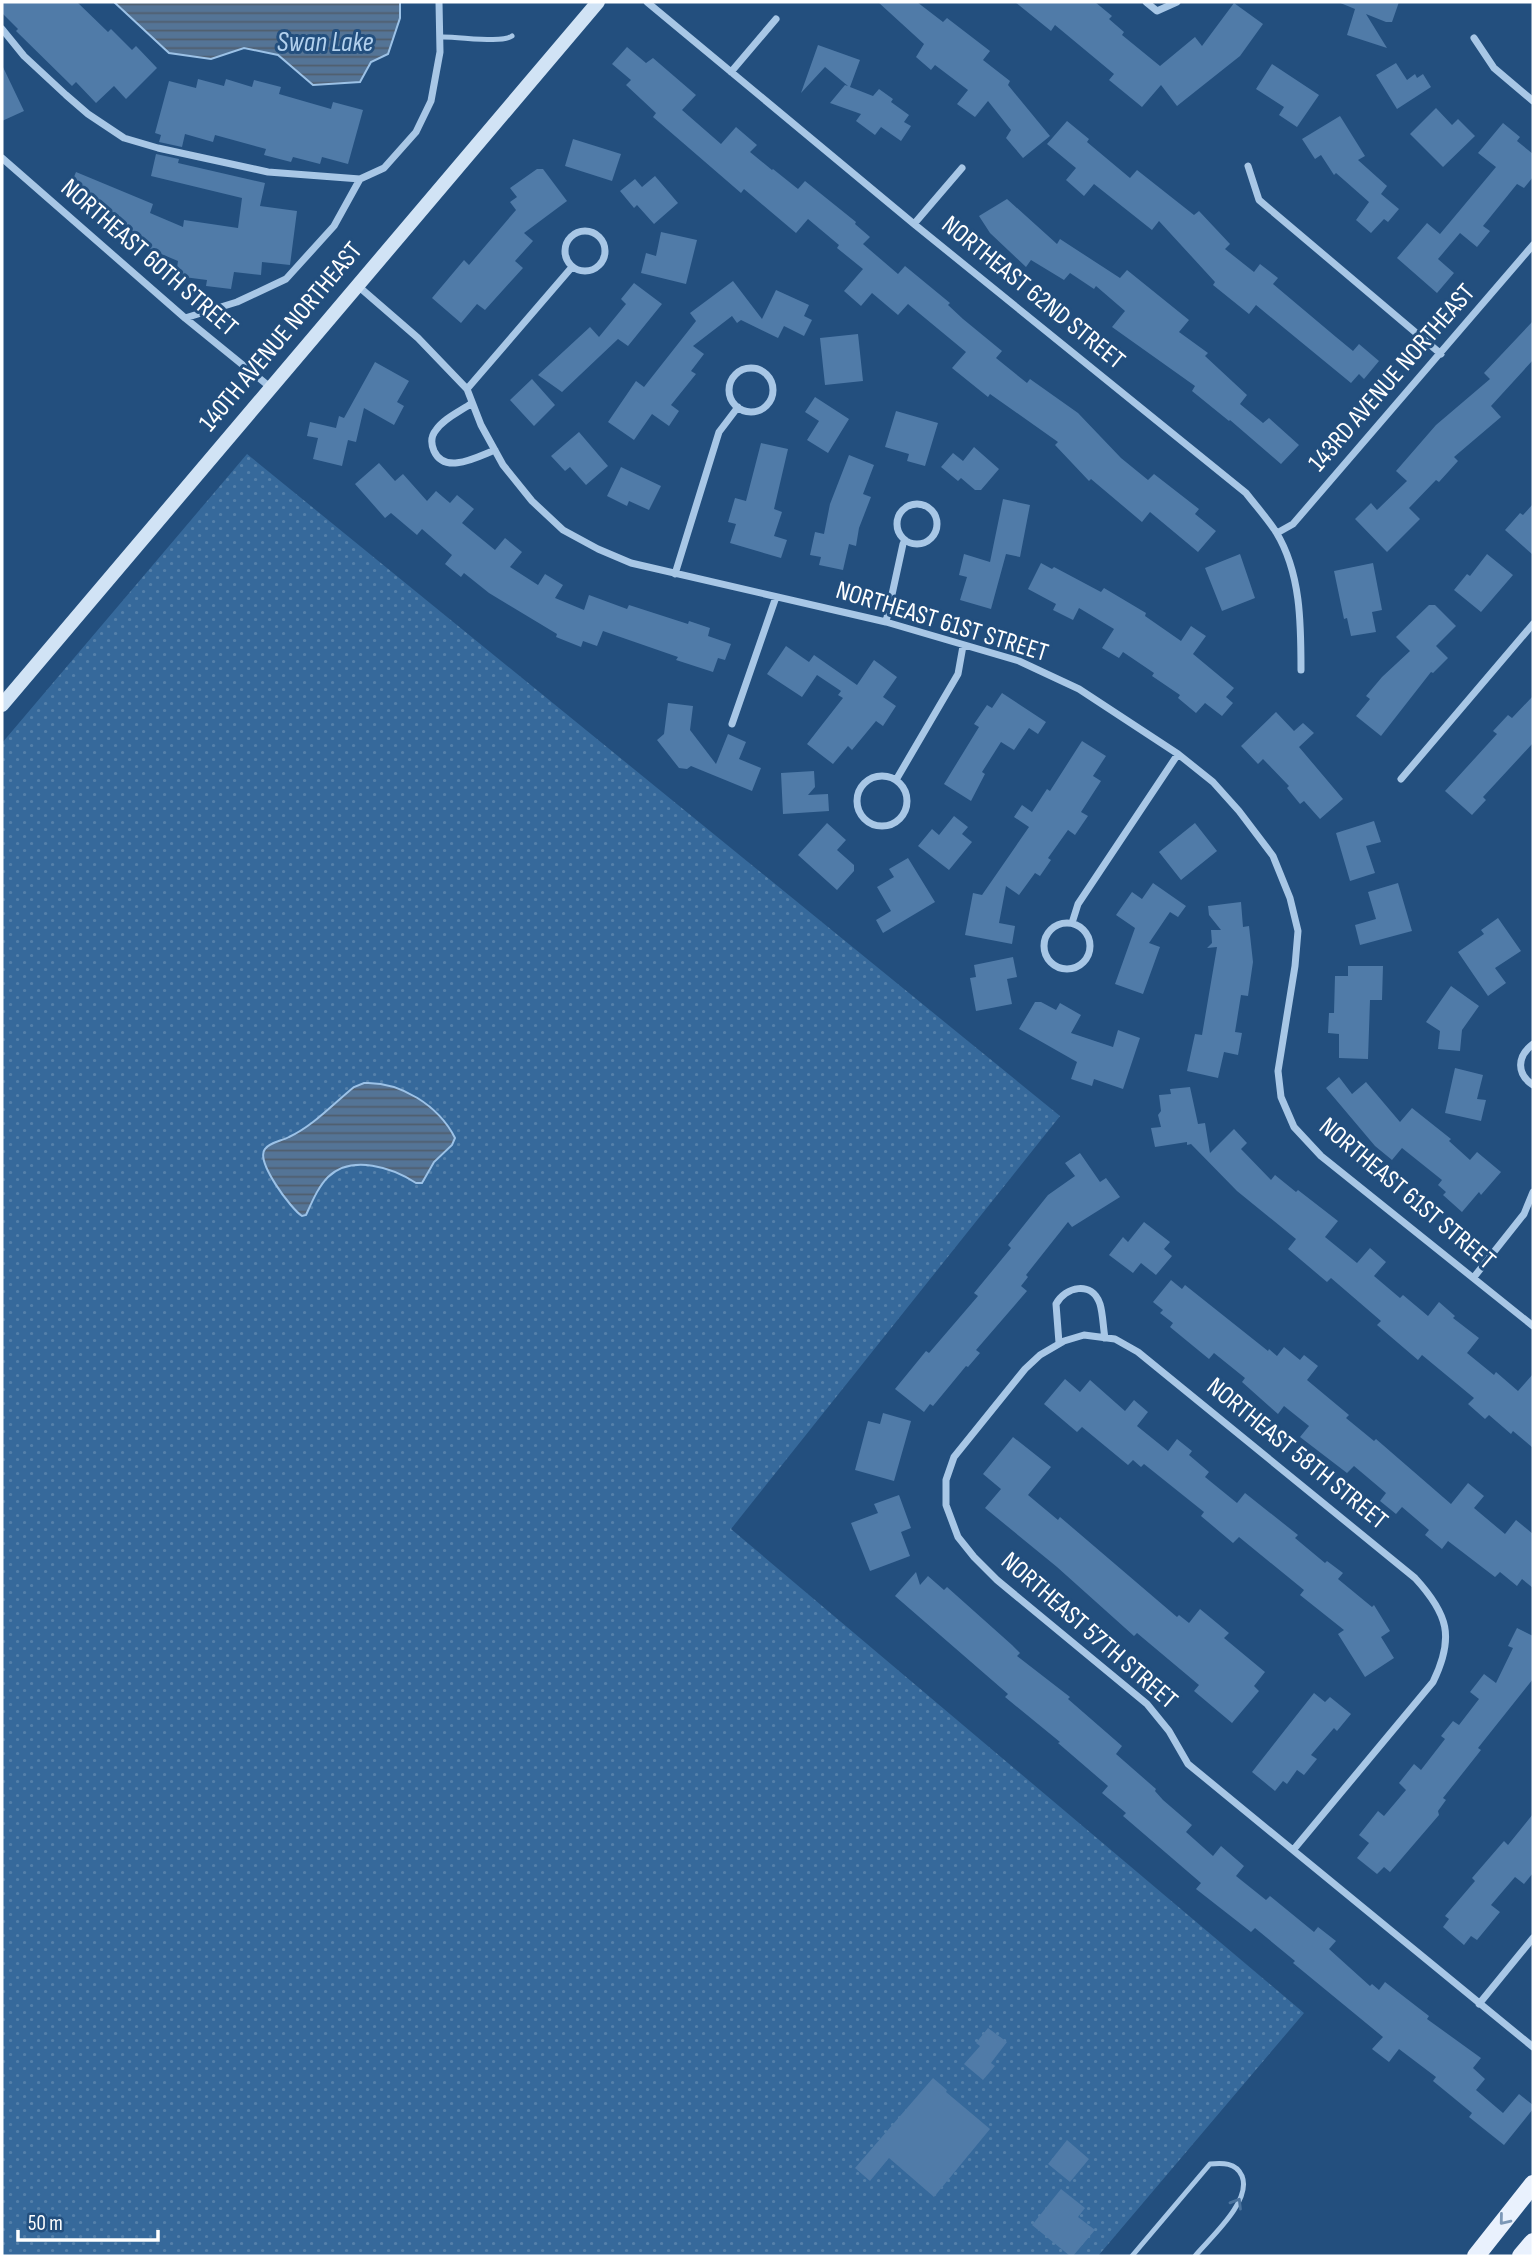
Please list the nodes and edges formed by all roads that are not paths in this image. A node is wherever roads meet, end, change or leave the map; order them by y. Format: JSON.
{"nodes":[{"id":1,"x":439,"y":2,"type":"edge"},
{"id":2,"x":597,"y":2,"type":"edge"},
{"id":3,"x":647,"y":2,"type":"edge"},
{"id":4,"x":1146,"y":2,"type":"edge"},
{"id":5,"x":1177,"y":2,"type":"edge"},
{"id":6,"x":776,"y":19,"type":"dead end"},
{"id":7,"x":2,"y":29,"type":"edge"},
{"id":8,"x":512,"y":36,"type":"dead end"},
{"id":9,"x":440,"y":37,"type":"junction"},
{"id":10,"x":1474,"y":38,"type":"dead end"},
{"id":11,"x":731,"y":72,"type":"junction"},
{"id":12,"x":1533,"y":101,"type":"edge"},
{"id":13,"x":2,"y":158,"type":"edge"},
{"id":14,"x":1248,"y":166,"type":"dead end"},
{"id":15,"x":962,"y":168,"type":"dead end"},
{"id":16,"x":360,"y":179,"type":"junction"},
{"id":17,"x":914,"y":224,"type":"junction"},
{"id":18,"x":1533,"y":245,"type":"edge"},
{"id":19,"x":572,"y":267,"type":"junction"},
{"id":20,"x":357,"y":286,"type":"junction"},
{"id":21,"x":185,"y":318,"type":"junction"},
{"id":22,"x":1441,"y":354,"type":"junction"},
{"id":23,"x":270,"y":387,"type":"junction"},
{"id":24,"x":467,"y":389,"type":"junction"},
{"id":25,"x":472,"y":403,"type":"junction"},
{"id":26,"x":738,"y":407,"type":"junction"},
{"id":27,"x":495,"y":450,"type":"junction"},
{"id":28,"x":1277,"y":534,"type":"junction"},
{"id":29,"x":905,"y":540,"type":"junction"},
{"id":30,"x":675,"y":574,"type":"junction"},
{"id":31,"x":776,"y":597,"type":"junction"},
{"id":32,"x":886,"y":622,"type":"junction"},
{"id":33,"x":1533,"y":624,"type":"edge"},
{"id":34,"x":963,"y":646,"type":"junction"},
{"id":35,"x":1301,"y":670,"type":"dead end"},
{"id":36,"x":2,"y":705,"type":"edge"},
{"id":37,"x":732,"y":724,"type":"dead end"},
{"id":38,"x":1178,"y":754,"type":"junction"},
{"id":39,"x":1401,"y":779,"type":"dead end"},
{"id":40,"x":896,"y":780,"type":"junction"},
{"id":41,"x":1072,"y":923,"type":"junction"},
{"id":42,"x":1533,"y":1044,"type":"edge"},
{"id":43,"x":1533,"y":1086,"type":"edge"},
{"id":44,"x":1533,"y":1192,"type":"edge"},
{"id":45,"x":1474,"y":1277,"type":"junction"},
{"id":46,"x":1533,"y":1326,"type":"edge"},
{"id":47,"x":1084,"y":1335,"type":"joint"},
{"id":48,"x":1105,"y":1338,"type":"junction"},
{"id":49,"x":1059,"y":1343,"type":"junction"},
{"id":50,"x":1294,"y":1849,"type":"junction"},
{"id":51,"x":1533,"y":1938,"type":"edge"},
{"id":52,"x":1479,"y":2004,"type":"junction"},
{"id":53,"x":1533,"y":2047,"type":"edge"},
{"id":54,"x":1533,"y":2184,"type":"edge"},
{"id":55,"x":1533,"y":2242,"type":"edge"},
{"id":56,"x":1132,"y":2256,"type":"edge"},
{"id":57,"x":1195,"y":2256,"type":"edge"},
{"id":58,"x":1476,"y":2256,"type":"edge"},
{"id":59,"x":1521,"y":2256,"type":"edge"}],
"edges":[{"from":1,"to":9,"type":"street"},
{"from":2,"to":20,"type":"street","name":"140TH AVENUE NORTHEAST"},
{"from":3,"to":11,"type":"street","name":"NORTHEAST 62ND STREET"},
{"from":4,"to":5,"type":"street"},
{"from":6,"to":11,"type":"street"},
{"from":7,"to":16,"type":"street"},
{"from":8,"to":9,"type":"lane"},
{"from":9,"to":16,"type":"street"},
{"from":10,"to":12,"type":"street"},
{"from":11,"to":17,"type":"street","name":"NORTHEAST 62ND STREET"},
{"from":13,"to":21,"type":"street","name":"NORTHEAST 60TH STREET"},
{"from":14,"to":22,"type":"street"},
{"from":15,"to":17,"type":"street"},
{"from":16,"to":21,"type":"street"},
{"from":17,"to":28,"type":"street","name":"NORTHEAST 62ND STREET"},
{"from":18,"to":22,"type":"street","name":"143RD AVENUE NORTHEAST"},
{"from":19,"to":19,"type":"street"},
{"from":19,"to":24,"type":"street"},
{"from":20,"to":23,"type":"street","name":"140TH AVENUE NORTHEAST"},
{"from":20,"to":24,"type":"street","name":"NORTHEAST 61ST STREET"},
{"from":21,"to":23,"type":"street","name":"NORTHEAST 60TH STREET"},
{"from":22,"to":28,"type":"street","name":"143RD AVENUE NORTHEAST"},
{"from":23,"to":36,"type":"street","name":"140TH AVENUE NORTHEAST"},
{"from":24,"to":25,"type":"street","name":"NORTHEAST 61ST STREET"},
{"from":25,"to":27,"type":"street","name":"NORTHEAST 61ST STREET"},
{"from":25,"to":27,"type":"street"},
{"from":26,"to":26,"type":"street"},
{"from":26,"to":30,"type":"street"},
{"from":27,"to":30,"type":"street","name":"NORTHEAST 61ST STREET"},
{"from":28,"to":35,"type":"street","name":"NORTHEAST 62ND STREET"},
{"from":29,"to":29,"type":"street"},
{"from":29,"to":32,"type":"street"},
{"from":30,"to":31,"type":"street","name":"NORTHEAST 61ST STREET"},
{"from":31,"to":32,"type":"street","name":"NORTHEAST 61ST STREET"},
{"from":31,"to":37,"type":"street"},
{"from":32,"to":34,"type":"street","name":"NORTHEAST 61ST STREET"},
{"from":33,"to":39,"type":"street"},
{"from":34,"to":38,"type":"street","name":"NORTHEAST 61ST STREET"},
{"from":34,"to":40,"type":"street"},
{"from":38,"to":41,"type":"street"},
{"from":38,"to":45,"type":"street","name":"NORTHEAST 61ST STREET"},
{"from":40,"to":40,"type":"street"},
{"from":41,"to":41,"type":"street"},
{"from":42,"to":43,"type":"street"},
{"from":44,"to":45,"type":"street"},
{"from":45,"to":46,"type":"street","name":"NORTHEAST 61ST STREET"},
{"from":47,"to":48,"type":"street","name":"NORTHEAST 58TH STREET"},
{"from":47,"to":49,"type":"street","name":"NORTHEAST 57TH STREET"},
{"from":48,"to":49,"type":"street"},
{"from":48,"to":50,"type":"street","name":"NORTHEAST 58TH STREET"},
{"from":49,"to":50,"type":"street","name":"NORTHEAST 57TH STREET"},
{"from":50,"to":52,"type":"street","name":"NORTHEAST 57TH STREET"},
{"from":51,"to":52,"type":"street"},
{"from":52,"to":53,"type":"street","name":"NORTHEAST 57TH STREET"},
{"from":54,"to":58,"type":"main road","one_way":true},
{"from":55,"to":59,"type":"main road"},
{"from":57,"to":56,"type":"lane","one_way":true}]}
